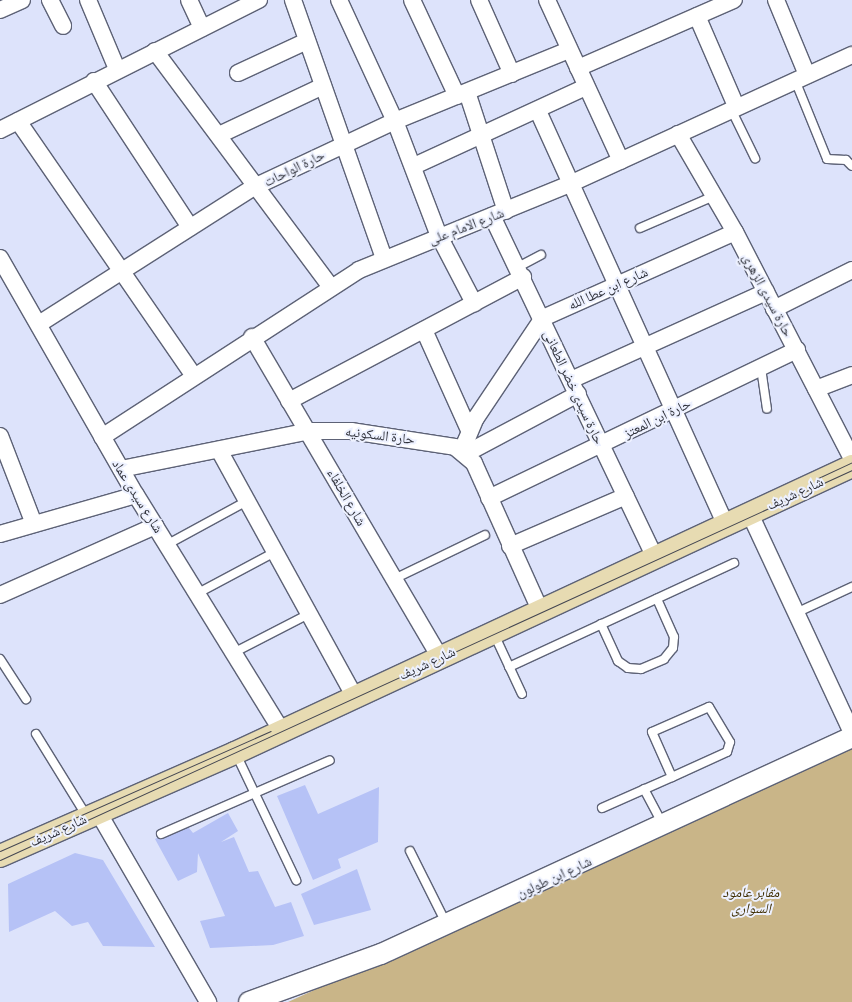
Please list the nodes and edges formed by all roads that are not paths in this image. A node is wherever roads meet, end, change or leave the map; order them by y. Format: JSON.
{"nodes":[{"id":1,"x":22,"y":0,"type":"edge"},
{"id":2,"x":50,"y":0,"type":"edge"},
{"id":3,"x":88,"y":0,"type":"edge"},
{"id":4,"x":189,"y":0,"type":"edge"},
{"id":5,"x":259,"y":0,"type":"edge"},
{"id":6,"x":293,"y":0,"type":"edge"},
{"id":7,"x":339,"y":0,"type":"edge"},
{"id":8,"x":412,"y":0,"type":"edge"},
{"id":9,"x":479,"y":0,"type":"edge"},
{"id":10,"x":547,"y":0,"type":"edge"},
{"id":11,"x":734,"y":0,"type":"edge"},
{"id":12,"x":776,"y":0,"type":"edge"},
{"id":13,"x":3,"y":6,"type":"edge"},
{"id":14,"x":698,"y":16,"type":"junction"},
{"id":15,"x":62,"y":26,"type":"dead end"},
{"id":16,"x":202,"y":28,"type":"junction"},
{"id":17,"x":307,"y":41,"type":"junction"},
{"id":18,"x":569,"y":50,"type":"junction"},
{"id":19,"x":156,"y":51,"type":"junction"},
{"id":20,"x":852,"y":55,"type":"edge"},
{"id":21,"x":578,"y":68,"type":"junction"},
{"id":22,"x":118,"y":69,"type":"junction"},
{"id":23,"x":238,"y":73,"type":"dead end"},
{"id":24,"x":512,"y":74,"type":"junction"},
{"id":25,"x":801,"y":78,"type":"junction"},
{"id":26,"x":94,"y":81,"type":"junction"},
{"id":27,"x":323,"y":86,"type":"junction"},
{"id":28,"x":586,"y":87,"type":"junction"},
{"id":29,"x":462,"y":94,"type":"junction"},
{"id":30,"x":733,"y":108,"type":"junction"},
{"id":31,"x":538,"y":110,"type":"junction"},
{"id":32,"x":18,"y":121,"type":"junction"},
{"id":33,"x":395,"y":121,"type":"junction"},
{"id":34,"x":0,"y":130,"type":"edge"},
{"id":35,"x":678,"y":134,"type":"junction"},
{"id":36,"x":219,"y":135,"type":"junction"},
{"id":37,"x":483,"y":135,"type":"junction"},
{"id":38,"x":344,"y":144,"type":"junction"},
{"id":39,"x":755,"y":158,"type":"dead end"},
{"id":40,"x":622,"y":161,"type":"junction"},
{"id":41,"x":414,"y":166,"type":"junction"},
{"id":42,"x":852,"y":166,"type":"edge"},
{"id":43,"x":570,"y":184,"type":"junction"},
{"id":44,"x":256,"y":186,"type":"junction"},
{"id":45,"x":714,"y":196,"type":"junction"},
{"id":46,"x":499,"y":214,"type":"junction"},
{"id":47,"x":190,"y":227,"type":"junction"},
{"id":48,"x":640,"y":228,"type":"dead end"},
{"id":49,"x":735,"y":232,"type":"junction"},
{"id":50,"x":439,"y":236,"type":"junction"},
{"id":51,"x":541,"y":255,"type":"dead end"},
{"id":52,"x":0,"y":258,"type":"edge"},
{"id":53,"x":384,"y":258,"type":"junction"},
{"id":54,"x":852,"y":270,"type":"edge"},
{"id":55,"x":520,"y":272,"type":"junction"},
{"id":56,"x":119,"y":273,"type":"junction"},
{"id":57,"x":617,"y":284,"type":"junction"},
{"id":58,"x":330,"y":286,"type":"junction"},
{"id":59,"x":766,"y":292,"type":"junction"},
{"id":60,"x":474,"y":303,"type":"junction"},
{"id":61,"x":774,"y":309,"type":"junction"},
{"id":62,"x":542,"y":318,"type":"junction"},
{"id":63,"x":39,"y":324,"type":"junction"},
{"id":64,"x":424,"y":330,"type":"junction"},
{"id":65,"x":252,"y":337,"type":"junction"},
{"id":66,"x":644,"y":347,"type":"junction"},
{"id":67,"x":798,"y":350,"type":"junction"},
{"id":68,"x":760,"y":368,"type":"junction"},
{"id":69,"x":852,"y":375,"type":"edge"},
{"id":70,"x":194,"y":376,"type":"junction"},
{"id":71,"x":575,"y":387,"type":"junction"},
{"id":72,"x":816,"y":389,"type":"junction"},
{"id":73,"x":289,"y":401,"type":"junction"},
{"id":74,"x":767,"y":409,"type":"dead end"},
{"id":75,"x":672,"y":410,"type":"junction"},
{"id":76,"x":470,"y":430,"type":"junction"},
{"id":77,"x":309,"y":431,"type":"junction"},
{"id":78,"x":0,"y":436,"type":"edge"},
{"id":79,"x":102,"y":437,"type":"junction"},
{"id":80,"x":602,"y":444,"type":"junction"},
{"id":81,"x":219,"y":450,"type":"junction"},
{"id":82,"x":467,"y":453,"type":"junction"},
{"id":83,"x":852,"y":459,"type":"edge"},
{"id":84,"x":852,"y":466,"type":"edge"},
{"id":85,"x":121,"y":468,"type":"junction"},
{"id":86,"x":136,"y":495,"type":"junction"},
{"id":87,"x":626,"y":496,"type":"junction"},
{"id":88,"x":489,"y":498,"type":"junction"},
{"id":89,"x":247,"y":501,"type":"junction"},
{"id":90,"x":750,"y":514,"type":"junction"},
{"id":91,"x":34,"y":524,"type":"junction"},
{"id":92,"x":726,"y":525,"type":"junction"},
{"id":93,"x":155,"y":526,"type":"junction"},
{"id":94,"x":0,"y":534,"type":"edge"},
{"id":95,"x":485,"y":535,"type":"dead end"},
{"id":96,"x":168,"y":544,"type":"junction"},
{"id":97,"x":510,"y":546,"type":"junction"},
{"id":98,"x":275,"y":552,"type":"junction"},
{"id":99,"x":655,"y":558,"type":"junction"},
{"id":100,"x":734,"y":563,"type":"dead end"},
{"id":101,"x":394,"y":579,"type":"junction"},
{"id":102,"x":852,"y":587,"type":"edge"},
{"id":103,"x":200,"y":592,"type":"junction"},
{"id":104,"x":0,"y":595,"type":"edge"},
{"id":105,"x":657,"y":599,"type":"junction"},
{"id":106,"x":540,"y":610,"type":"junction"},
{"id":107,"x":796,"y":613,"type":"junction"},
{"id":108,"x":309,"y":614,"type":"junction"},
{"id":109,"x":601,"y":624,"type":"junction"},
{"id":110,"x":493,"y":632,"type":"junction"},
{"id":111,"x":235,"y":652,"type":"junction"},
{"id":112,"x":440,"y":658,"type":"junction"},
{"id":113,"x":0,"y":659,"type":"edge"},
{"id":114,"x":509,"y":667,"type":"junction"},
{"id":115,"x":522,"y":694,"type":"dead end"},
{"id":116,"x":355,"y":697,"type":"junction"},
{"id":117,"x":26,"y":699,"type":"dead end"},
{"id":118,"x":282,"y":731,"type":"junction"},
{"id":119,"x":852,"y":733,"type":"edge"},
{"id":120,"x":36,"y":734,"type":"dead end"},
{"id":121,"x":852,"y":737,"type":"edge"},
{"id":122,"x":235,"y":752,"type":"junction"},
{"id":123,"x":330,"y":760,"type":"dead end"},
{"id":124,"x":672,"y":777,"type":"junction"},
{"id":125,"x":644,"y":789,"type":"junction"},
{"id":126,"x":254,"y":793,"type":"junction"},
{"id":127,"x":602,"y":808,"type":"dead end"},
{"id":128,"x":93,"y":814,"type":"junction"},
{"id":129,"x":663,"y":825,"type":"junction"},
{"id":130,"x":161,"y":834,"type":"dead end"},
{"id":131,"x":410,"y":851,"type":"dead end"},
{"id":132,"x":0,"y":856,"type":"edge"},
{"id":133,"x":296,"y":880,"type":"dead end"},
{"id":134,"x":447,"y":925,"type":"junction"},
{"id":135,"x":208,"y":1002,"type":"edge"},
{"id":136,"x":249,"y":1002,"type":"edge"}],
"edges":[{"from":1,"to":13,"type":"street"},
{"from":2,"to":15,"type":"street"},
{"from":3,"to":22,"type":"street"},
{"from":4,"to":16,"type":"street"},
{"from":5,"to":16,"type":"street"},
{"from":6,"to":17,"type":"street"},
{"from":7,"to":33,"type":"street"},
{"from":8,"to":29,"type":"street","name":"حارة سيدى خضر الطعانى"},
{"from":9,"to":24,"type":"street"},
{"from":10,"to":18,"type":"street"},
{"from":11,"to":14,"type":"street"},
{"from":12,"to":25,"type":"street"},
{"from":14,"to":21,"type":"street"},
{"from":14,"to":30,"type":"street"},
{"from":16,"to":19,"type":"street"},
{"from":17,"to":23,"type":"street"},
{"from":17,"to":27,"type":"street"},
{"from":18,"to":21,"type":"street"},
{"from":18,"to":24,"type":"street","name":"حارة الواحات"},
{"from":19,"to":22,"type":"street"},
{"from":19,"to":36,"type":"street"},
{"from":20,"to":25,"type":"street","name":"شارع الامام على"},
{"from":21,"to":28,"type":"street"},
{"from":22,"to":26,"type":"street"},
{"from":24,"to":29,"type":"street","name":"حارة الواحات"},
{"from":25,"to":30,"type":"street","name":"شارع الامام على"},
{"from":25,"to":42,"type":"lane"},
{"from":26,"to":32,"type":"street"},
{"from":26,"to":47,"type":"street"},
{"from":27,"to":36,"type":"street"},
{"from":27,"to":38,"type":"street"},
{"from":28,"to":31,"type":"street"},
{"from":28,"to":40,"type":"street"},
{"from":29,"to":33,"type":"street","name":"حارة الواحات"},
{"from":29,"to":37,"type":"street","name":"حارة سيدى خضر الطعانى"},
{"from":30,"to":35,"type":"street","name":"شارع الامام على"},
{"from":30,"to":39,"type":"lane"},
{"from":31,"to":37,"type":"street"},
{"from":31,"to":43,"type":"street"},
{"from":32,"to":34,"type":"street"},
{"from":32,"to":56,"type":"street"},
{"from":33,"to":38,"type":"street","name":"حارة الواحات"},
{"from":33,"to":41,"type":"street"},
{"from":35,"to":40,"type":"street","name":"شارع الامام على"},
{"from":35,"to":45,"type":"street","name":"حارة سيدى الزهري"},
{"from":36,"to":44,"type":"street"},
{"from":37,"to":41,"type":"street"},
{"from":37,"to":46,"type":"street","name":"حارة سيدى خضر الطعانى"},
{"from":38,"to":44,"type":"street","name":"حارة الواحات"},
{"from":38,"to":53,"type":"street"},
{"from":40,"to":43,"type":"street","name":"شارع الامام على"},
{"from":41,"to":50,"type":"street"},
{"from":43,"to":46,"type":"street","name":"شارع الامام على"},
{"from":43,"to":57,"type":"street"},
{"from":44,"to":47,"type":"street","name":"حارة الواحات"},
{"from":44,"to":58,"type":"street"},
{"from":45,"to":48,"type":"lane"},
{"from":45,"to":49,"type":"street","name":"حارة سيدى الزهري"},
{"from":46,"to":50,"type":"street","name":"شارع الامام على"},
{"from":46,"to":55,"type":"street","name":"حارة سيدى خضر الطعانى"},
{"from":47,"to":56,"type":"street","name":"حارة الواحات"},
{"from":49,"to":57,"type":"street","name":"شارع ابن عطا الله"},
{"from":49,"to":59,"type":"street","name":"حارة سيدى الزهري"},
{"from":50,"to":53,"type":"street","name":"شارع الامام على"},
{"from":50,"to":60,"type":"street"},
{"from":51,"to":55,"type":"lane"},
{"from":52,"to":63,"type":"street","name":"شارع سيدى عماد"},
{"from":53,"to":58,"type":"street","name":"شارع الامام على"},
{"from":54,"to":61,"type":"street"},
{"from":55,"to":60,"type":"street"},
{"from":55,"to":62,"type":"street","name":"حارة سيدى خضر الطعانى"},
{"from":56,"to":63,"type":"street","name":"حارة الواحات"},
{"from":56,"to":70,"type":"street"},
{"from":57,"to":62,"type":"street","name":"شارع ابن عطا الله"},
{"from":57,"to":66,"type":"street"},
{"from":58,"to":65,"type":"street","name":"شارع الامام على"},
{"from":59,"to":61,"type":"street","name":"حارة سيدى الزهري"},
{"from":59,"to":66,"type":"street"},
{"from":60,"to":64,"type":"street"},
{"from":61,"to":67,"type":"street","name":"حارة سيدى الزهري"},
{"from":62,"to":71,"type":"street","name":"حارة سيدى خضر الطعانى"},
{"from":62,"to":76,"type":"street"},
{"from":63,"to":79,"type":"street","name":"شارع سيدى عماد"},
{"from":64,"to":73,"type":"street"},
{"from":64,"to":76,"type":"street"},
{"from":65,"to":70,"type":"street","name":"شارع الامام على"},
{"from":65,"to":73,"type":"street","name":"شارع الخلفاء"},
{"from":66,"to":71,"type":"street"},
{"from":66,"to":75,"type":"street"},
{"from":67,"to":68,"type":"street","name":"حارة ابن المعتز"},
{"from":67,"to":72,"type":"street","name":"حارة سيدى الزهري"},
{"from":68,"to":74,"type":"lane"},
{"from":68,"to":75,"type":"street","name":"حارة ابن المعتز"},
{"from":69,"to":72,"type":"street"},
{"from":70,"to":79,"type":"street","name":"شارع الامام على"},
{"from":71,"to":80,"type":"street","name":"حارة سيدى خضر الطعانى"},
{"from":71,"to":82,"type":"street"},
{"from":72,"to":83,"type":"street","name":"حارة سيدى الزهري"},
{"from":73,"to":77,"type":"street","name":"شارع الخلفاء"},
{"from":75,"to":80,"type":"street","name":"حارة ابن المعتز"},
{"from":75,"to":92,"type":"street"},
{"from":76,"to":82,"type":"street"},
{"from":77,"to":81,"type":"street","name":"حارة السكونيه"},
{"from":77,"to":82,"type":"street","name":"حارة السكونيه"},
{"from":77,"to":101,"type":"street","name":"شارع الخلفاء"},
{"from":78,"to":91,"type":"street"},
{"from":79,"to":85,"type":"street","name":"شارع سيدى عماد"},
{"from":80,"to":87,"type":"street","name":"حارة سيدى خضر الطعانى"},
{"from":80,"to":88,"type":"street","name":"حارة ابن المعتز"},
{"from":81,"to":85,"type":"street","name":"حارة السكونيه"},
{"from":81,"to":89,"type":"street"},
{"from":82,"to":88,"type":"street"},
{"from":84,"to":90,"type":"main road","name":"شارع شريف"},
{"from":85,"to":86,"type":"street","name":"شارع سيدى عماد"},
{"from":86,"to":91,"type":"street"},
{"from":86,"to":93,"type":"street","name":"شارع سيدى عماد"},
{"from":87,"to":97,"type":"street"},
{"from":87,"to":99,"type":"street","name":"حارة سيدى خضر الطعانى"},
{"from":88,"to":97,"type":"street"},
{"from":89,"to":96,"type":"lane"},
{"from":89,"to":98,"type":"street"},
{"from":90,"to":92,"type":"main road","name":"شارع شريف"},
{"from":90,"to":107,"type":"street"},
{"from":91,"to":94,"type":"street"},
{"from":92,"to":99,"type":"main road","name":"شارع شريف"},
{"from":93,"to":96,"type":"street","name":"شارع سيدى عماد"},
{"from":93,"to":104,"type":"street"},
{"from":95,"to":101,"type":"lane"},
{"from":96,"to":103,"type":"street","name":"شارع سيدى عماد"},
{"from":97,"to":106,"type":"street"},
{"from":98,"to":103,"type":"lane"},
{"from":98,"to":108,"type":"street"},
{"from":99,"to":106,"type":"main road","name":"شارع شريف"},
{"from":100,"to":105,"type":"lane"},
{"from":101,"to":112,"type":"street","name":"شارع الخلفاء"},
{"from":102,"to":107,"type":"lane"},
{"from":103,"to":111,"type":"street","name":"شارع سيدى عماد"},
{"from":105,"to":109,"type":"lane"},
{"from":105,"to":109,"type":"lane"},
{"from":106,"to":110,"type":"main road","name":"شارع شريف"},
{"from":107,"to":119,"type":"street"},
{"from":108,"to":111,"type":"lane"},
{"from":108,"to":116,"type":"street"},
{"from":109,"to":114,"type":"lane"},
{"from":110,"to":112,"type":"main road","name":"شارع شريف"},
{"from":110,"to":114,"type":"lane"},
{"from":111,"to":118,"type":"street","name":"شارع سيدى عماد"},
{"from":112,"to":116,"type":"main road","name":"شارع شريف"},
{"from":113,"to":117,"type":"lane"},
{"from":114,"to":115,"type":"lane"},
{"from":116,"to":118,"type":"main road","name":"شارع شريف"},
{"from":118,"to":122,"type":"main road","name":"شارع شريف"},
{"from":120,"to":128,"type":"lane"},
{"from":121,"to":129,"type":"street","name":"شارع ابن طولون"},
{"from":122,"to":126,"type":"lane"},
{"from":122,"to":128,"type":"main road","name":"شارع شريف"},
{"from":123,"to":126,"type":"lane"},
{"from":124,"to":124,"type":"lane"},
{"from":124,"to":125,"type":"lane"},
{"from":125,"to":127,"type":"lane"},
{"from":125,"to":129,"type":"lane"},
{"from":126,"to":130,"type":"lane"},
{"from":126,"to":133,"type":"lane"},
{"from":128,"to":132,"type":"main road","name":"شارع شريف"},
{"from":128,"to":135,"type":"street"},
{"from":129,"to":134,"type":"street","name":"شارع ابن طولون"},
{"from":131,"to":134,"type":"lane"},
{"from":134,"to":136,"type":"street","name":"شارع ابن طولون"}]}
